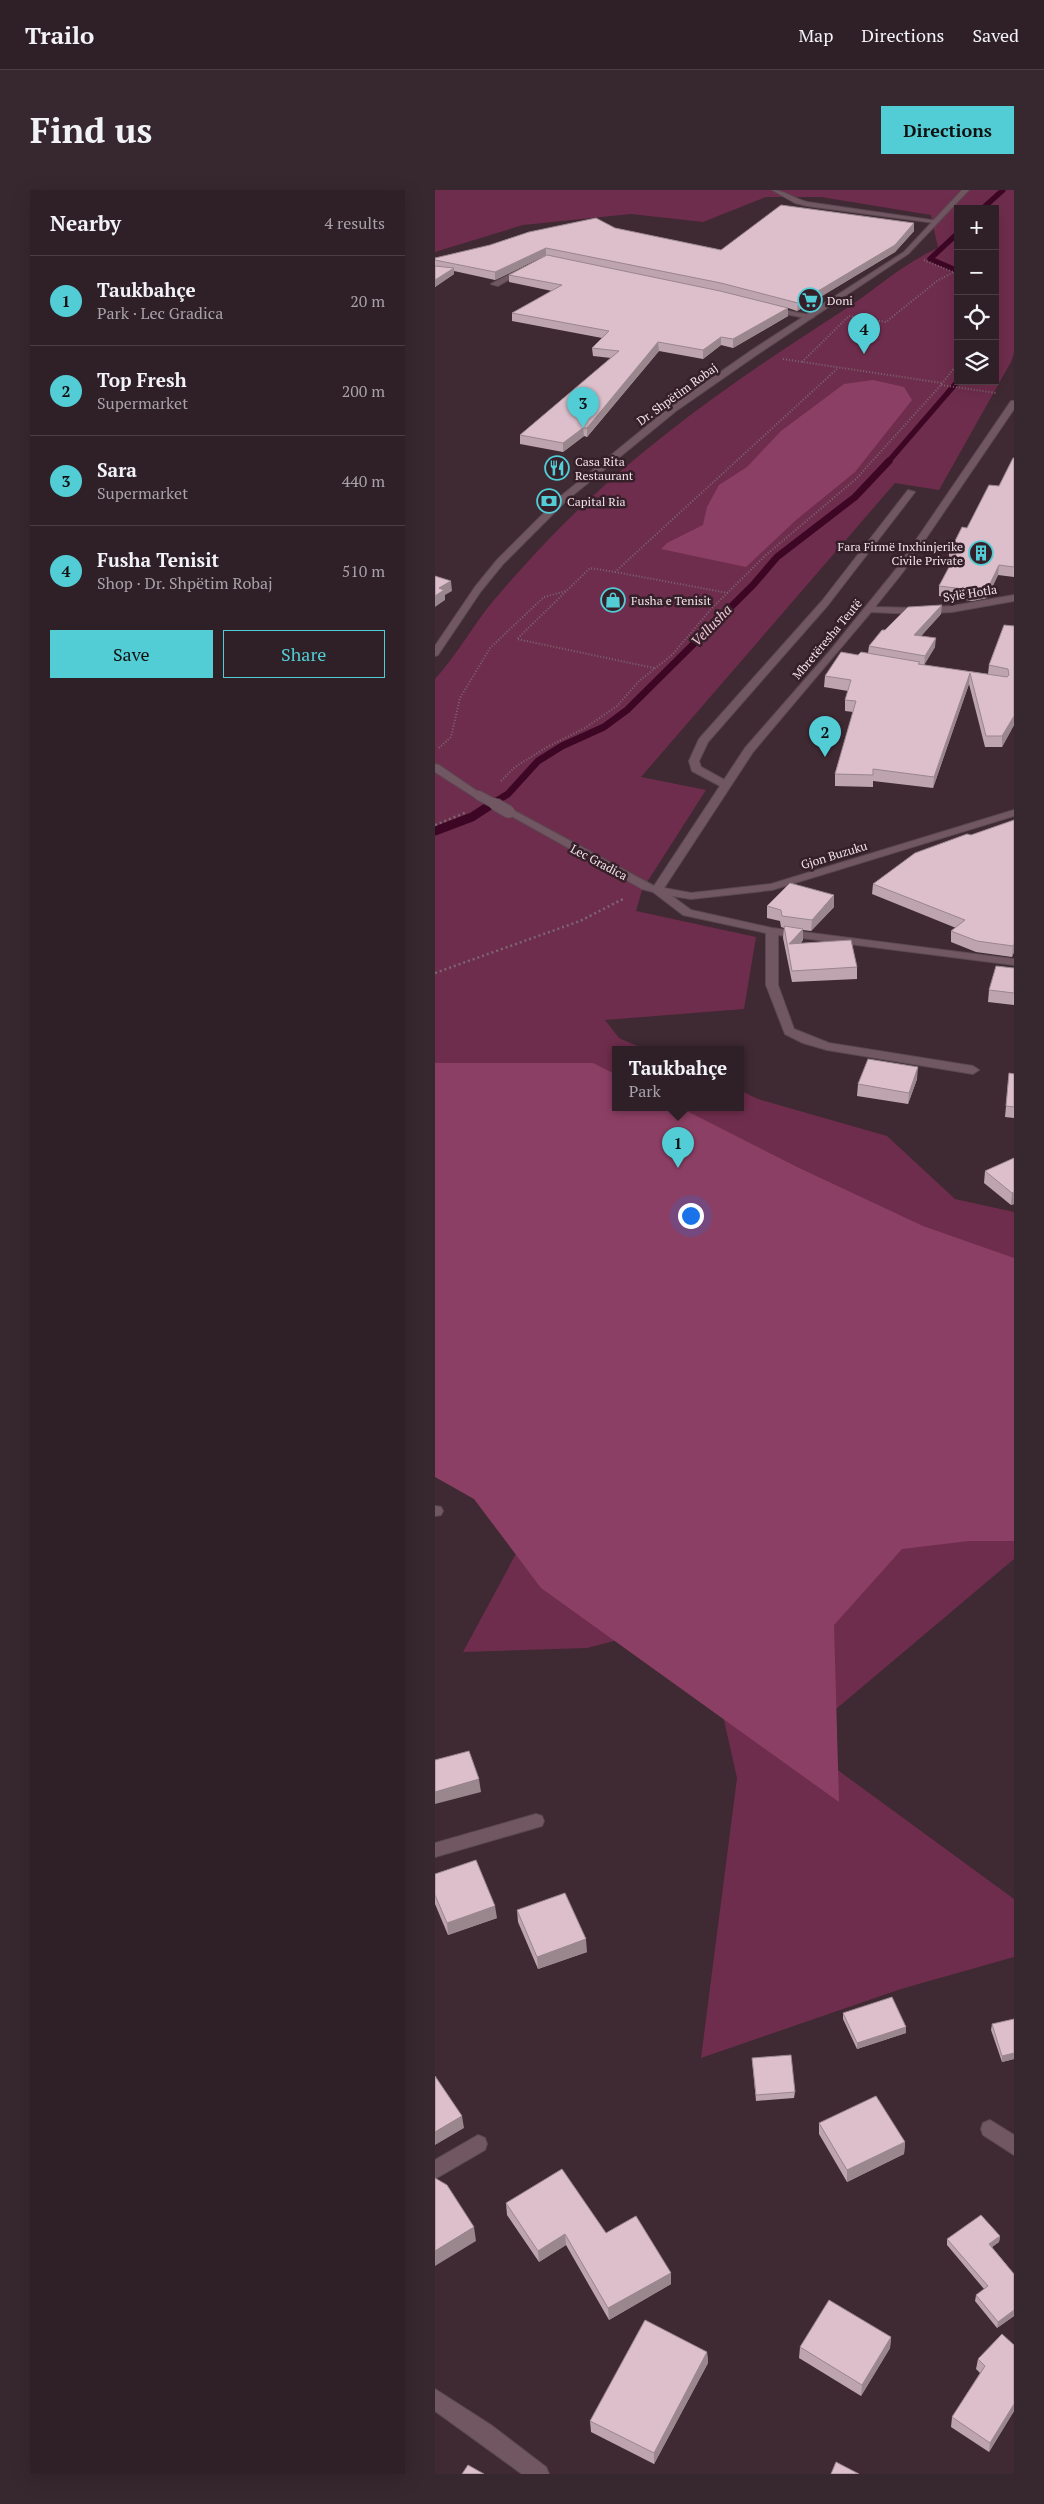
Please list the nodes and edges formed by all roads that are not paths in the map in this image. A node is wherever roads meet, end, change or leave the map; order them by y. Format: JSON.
{"nodes":[{"id":1,"x":775,"y":190,"type":"edge"},
{"id":2,"x":966,"y":190,"type":"edge"},
{"id":3,"x":935,"y":221,"type":"junction"},
{"id":4,"x":533,"y":264,"type":"edge"},
{"id":5,"x":495,"y":284,"type":"edge"},
{"id":6,"x":766,"y":308,"type":"edge"},
{"id":7,"x":810,"y":318,"type":"junction"},
{"id":8,"x":1014,"y":403,"type":"edge"},
{"id":9,"x":911,"y":492,"type":"dead end"},
{"id":10,"x":1014,"y":598,"type":"edge"},
{"id":11,"x":869,"y":609,"type":"junction"},
{"id":12,"x":435,"y":653,"type":"edge"},
{"id":13,"x":435,"y":767,"type":"edge"},
{"id":14,"x":726,"y":785,"type":"junction"},
{"id":15,"x":1014,"y":813,"type":"edge"},
{"id":16,"x":651,"y":888,"type":"junction"},
{"id":17,"x":772,"y":931,"type":"junction"},
{"id":18,"x":1014,"y":962,"type":"edge"},
{"id":19,"x":973,"y":1070,"type":"dead end"},
{"id":20,"x":536,"y":1821,"type":"dead end"},
{"id":21,"x":435,"y":1850,"type":"edge"},
{"id":22,"x":990,"y":2129,"type":"dead end"},
{"id":23,"x":479,"y":2144,"type":"dead end"},
{"id":24,"x":1014,"y":2146,"type":"edge"},
{"id":25,"x":435,"y":2170,"type":"edge"},
{"id":26,"x":435,"y":2400,"type":"edge"},
{"id":27,"x":539,"y":2474,"type":"edge"}],
"edges":[{"from":1,"to":3,"type":"street"},
{"from":2,"to":3,"type":"street","name":"Dr. Shpëtim Robaj"},
{"from":3,"to":7,"type":"street","name":"Dr. Shpëtim Robaj"},
{"from":4,"to":5,"type":"street"},
{"from":6,"to":7,"type":"street"},
{"from":7,"to":12,"type":"street","name":"Dr. Shpëtim Robaj"},
{"from":8,"to":11,"type":"street","name":"Mbretëresha Teutë"},
{"from":9,"to":14,"type":"street"},
{"from":10,"to":11,"type":"street","name":"Sylë Hotla"},
{"from":11,"to":14,"type":"street","name":"Mbretëresha Teutë"},
{"from":13,"to":16,"type":"street","name":"Lec Gradica","bridge":true},
{"from":14,"to":16,"type":"street","name":"Mbretëresha Teutë"},
{"from":15,"to":16,"type":"street","name":"Gjon Buzuku"},
{"from":16,"to":17,"type":"street","name":"Lec Gradica"},
{"from":17,"to":18,"type":"street","name":"Lec Gradica"},
{"from":17,"to":19,"type":"street"},
{"from":20,"to":21,"type":"street"},
{"from":22,"to":24,"type":"street"},
{"from":23,"to":25,"type":"street"},
{"from":26,"to":27,"type":"street"}]}
